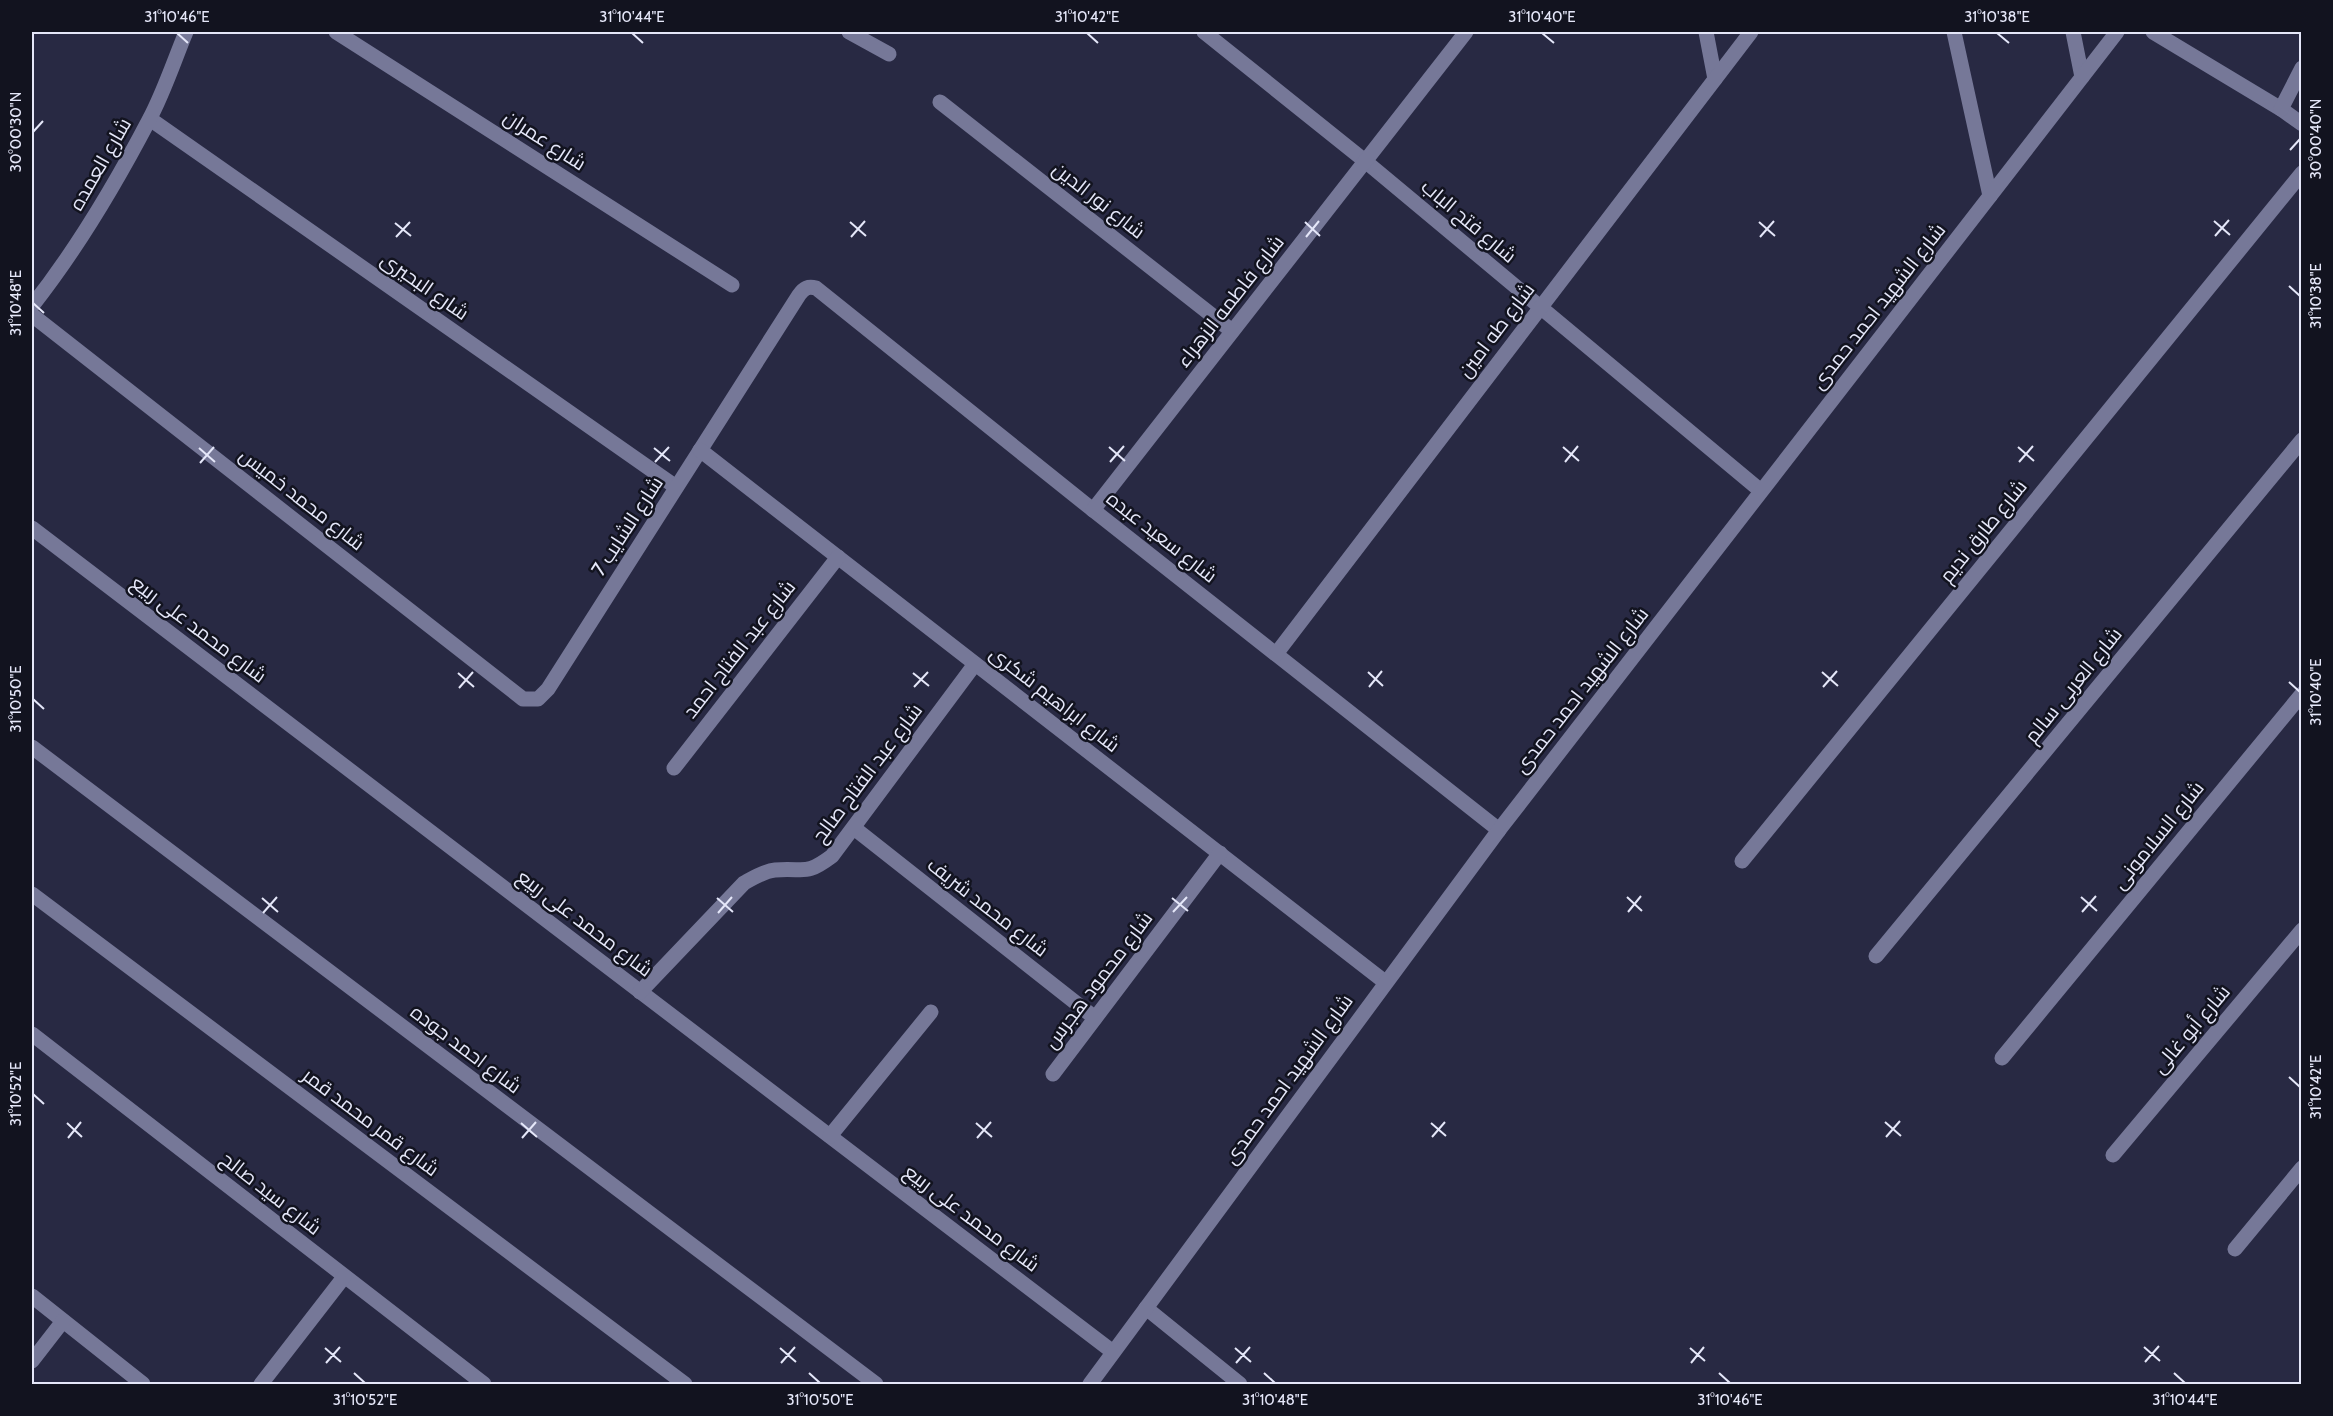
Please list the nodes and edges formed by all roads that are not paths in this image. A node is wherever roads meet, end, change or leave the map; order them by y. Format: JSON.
{"nodes":[{"id":1,"x":186,"y":32,"type":"edge"},
{"id":2,"x":336,"y":32,"type":"edge"},
{"id":3,"x":849,"y":32,"type":"edge"},
{"id":4,"x":1204,"y":32,"type":"edge"},
{"id":5,"x":1466,"y":32,"type":"edge"},
{"id":6,"x":1706,"y":32,"type":"edge"},
{"id":7,"x":1751,"y":32,"type":"edge"},
{"id":8,"x":1954,"y":32,"type":"edge"},
{"id":9,"x":2073,"y":32,"type":"edge"},
{"id":10,"x":2117,"y":32,"type":"edge"},
{"id":11,"x":2153,"y":32,"type":"edge"},
{"id":12,"x":889,"y":54,"type":"dead end"},
{"id":13,"x":2301,"y":68,"type":"edge"},
{"id":14,"x":2082,"y":77,"type":"junction"},
{"id":15,"x":1715,"y":79,"type":"junction"},
{"id":16,"x":940,"y":102,"type":"dead end"},
{"id":17,"x":2282,"y":109,"type":"junction"},
{"id":18,"x":150,"y":119,"type":"junction"},
{"id":19,"x":2301,"y":124,"type":"edge"},
{"id":20,"x":1365,"y":161,"type":"junction"},
{"id":21,"x":2301,"y":173,"type":"edge"},
{"id":22,"x":1990,"y":196,"type":"junction"},
{"id":23,"x":732,"y":285,"type":"dead end"},
{"id":24,"x":799,"y":295,"type":"joint"},
{"id":25,"x":32,"y":306,"type":"edge"},
{"id":26,"x":1540,"y":307,"type":"junction"},
{"id":27,"x":32,"y":315,"type":"edge"},
{"id":28,"x":1232,"y":331,"type":"junction"},
{"id":29,"x":2301,"y":440,"type":"edge"},
{"id":30,"x":700,"y":450,"type":"junction"},
{"id":31,"x":676,"y":487,"type":"junction"},
{"id":32,"x":1761,"y":491,"type":"junction"},
{"id":33,"x":1093,"y":510,"type":"junction"},
{"id":34,"x":32,"y":528,"type":"edge"},
{"id":35,"x":838,"y":556,"type":"junction"},
{"id":36,"x":1275,"y":654,"type":"junction"},
{"id":37,"x":975,"y":664,"type":"junction"},
{"id":38,"x":548,"y":689,"type":"joint"},
{"id":39,"x":2301,"y":694,"type":"edge"},
{"id":40,"x":32,"y":747,"type":"edge"},
{"id":41,"x":674,"y":768,"type":"dead end"},
{"id":42,"x":854,"y":828,"type":"junction"},
{"id":43,"x":1500,"y":830,"type":"junction"},
{"id":44,"x":1220,"y":854,"type":"junction"},
{"id":45,"x":1742,"y":861,"type":"dead end"},
{"id":46,"x":32,"y":894,"type":"edge"},
{"id":47,"x":2301,"y":930,"type":"edge"},
{"id":48,"x":1876,"y":956,"type":"dead end"},
{"id":49,"x":1385,"y":982,"type":"junction"},
{"id":50,"x":640,"y":992,"type":"junction"},
{"id":51,"x":931,"y":1012,"type":"dead end"},
{"id":52,"x":1095,"y":1018,"type":"junction"},
{"id":53,"x":32,"y":1034,"type":"edge"},
{"id":54,"x":2002,"y":1058,"type":"dead end"},
{"id":55,"x":1053,"y":1074,"type":"dead end"},
{"id":56,"x":830,"y":1136,"type":"junction"},
{"id":57,"x":2114,"y":1155,"type":"dead end"},
{"id":58,"x":2301,"y":1168,"type":"edge"},
{"id":59,"x":2235,"y":1249,"type":"dead end"},
{"id":60,"x":344,"y":1277,"type":"junction"},
{"id":61,"x":32,"y":1296,"type":"edge"},
{"id":62,"x":1146,"y":1308,"type":"junction"},
{"id":63,"x":63,"y":1321,"type":"junction"},
{"id":64,"x":1113,"y":1352,"type":"junction"},
{"id":65,"x":32,"y":1361,"type":"edge"},
{"id":66,"x":143,"y":1384,"type":"edge"},
{"id":67,"x":261,"y":1384,"type":"edge"},
{"id":68,"x":483,"y":1384,"type":"edge"},
{"id":69,"x":685,"y":1384,"type":"edge"},
{"id":70,"x":876,"y":1384,"type":"edge"},
{"id":71,"x":1090,"y":1384,"type":"edge"},
{"id":72,"x":1240,"y":1384,"type":"edge"}],
"edges":[{"from":1,"to":18,"type":"street","name":"شارع العمده"},
{"from":2,"to":23,"type":"street","name":"شارع عمران"},
{"from":3,"to":12,"type":"street"},
{"from":4,"to":20,"type":"street","name":"شارع فتح الباب"},
{"from":5,"to":20,"type":"street","name":"شارع فاطمه الزهراء"},
{"from":6,"to":15,"type":"street"},
{"from":7,"to":15,"type":"street","name":"شارع طه امين"},
{"from":8,"to":22,"type":"street"},
{"from":9,"to":14,"type":"street"},
{"from":10,"to":14,"type":"street","name":"شارع الشهيد احمد حمدى"},
{"from":11,"to":17,"type":"street"},
{"from":13,"to":17,"type":"street"},
{"from":14,"to":22,"type":"street","name":"شارع الشهيد احمد حمدى"},
{"from":15,"to":26,"type":"street","name":"شارع طه امين"},
{"from":16,"to":28,"type":"street","name":"شارع نور الدين"},
{"from":17,"to":19,"type":"street"},
{"from":18,"to":25,"type":"street","name":"شارع العمده"},
{"from":18,"to":31,"type":"street","name":"شارع البحيرى"},
{"from":20,"to":26,"type":"street","name":"شارع فتح الباب"},
{"from":20,"to":28,"type":"street","name":"شارع فاطمه الزهراء"},
{"from":21,"to":45,"type":"street","name":"شارع طارق نديم"},
{"from":22,"to":32,"type":"street","name":"شارع الشهيد احمد حمدى"},
{"from":24,"to":30,"type":"street","name":"شارع الشايب 7"},
{"from":24,"to":33,"type":"street","name":"شارع سعيد عبده"},
{"from":26,"to":32,"type":"street","name":"شارع فتح الباب"},
{"from":26,"to":36,"type":"street","name":"شارع طه امين"},
{"from":27,"to":38,"type":"street","name":"شارع محمد خميس"},
{"from":28,"to":33,"type":"street","name":"شارع فاطمه الزهراء"},
{"from":29,"to":48,"type":"street","name":"شارع العربى سالم"},
{"from":30,"to":31,"type":"street","name":"شارع الشايب 7"},
{"from":30,"to":35,"type":"street","name":"شارع ابراهيم شكرى"},
{"from":31,"to":38,"type":"street","name":"شارع الشايب 7"},
{"from":32,"to":43,"type":"street","name":"شارع الشهيد احمد حمدى"},
{"from":33,"to":36,"type":"street","name":"شارع سعيد عبده"},
{"from":34,"to":50,"type":"street","name":"شارع محمد على ربيع"},
{"from":35,"to":37,"type":"street","name":"شارع ابراهيم شكرى"},
{"from":35,"to":41,"type":"street","name":"شارع عبد الفتاح احمد"},
{"from":36,"to":43,"type":"street","name":"شارع سعيد عبده"},
{"from":37,"to":42,"type":"street","name":"شارع عبد الفتاح صالح"},
{"from":37,"to":44,"type":"street","name":"شارع ابراهيم شكرى"},
{"from":39,"to":54,"type":"street","name":"شارع السلامونى"},
{"from":40,"to":70,"type":"street","name":"شارع احمد جوده"},
{"from":42,"to":50,"type":"street","name":"شارع عبد الفتاح صالح"},
{"from":42,"to":52,"type":"street","name":"شارع محمد شريف"},
{"from":43,"to":49,"type":"street","name":"شارع الشهيد احمد حمدى"},
{"from":44,"to":49,"type":"street","name":"شارع ابراهيم شكرى"},
{"from":44,"to":52,"type":"street","name":"شارع محمود هجرس"},
{"from":46,"to":69,"type":"street","name":"شارع قمر محمد قمر"},
{"from":47,"to":57,"type":"street","name":"شارع أبو غالى"},
{"from":49,"to":62,"type":"street","name":"شارع الشهيد احمد حمدى"},
{"from":50,"to":56,"type":"street","name":"شارع محمد على ربيع"},
{"from":51,"to":56,"type":"street"},
{"from":52,"to":55,"type":"street","name":"شارع محمود هجرس"},
{"from":53,"to":60,"type":"street","name":"شارع سيد صالح"},
{"from":56,"to":64,"type":"street","name":"شارع محمد على ربيع"},
{"from":58,"to":59,"type":"street"},
{"from":60,"to":67,"type":"street"},
{"from":60,"to":68,"type":"street","name":"شارع سيد صالح"},
{"from":61,"to":63,"type":"street"},
{"from":62,"to":64,"type":"street","name":"شارع الشهيد احمد حمدى"},
{"from":62,"to":72,"type":"street"},
{"from":63,"to":65,"type":"street"},
{"from":63,"to":66,"type":"street"},
{"from":64,"to":71,"type":"street","name":"شارع الشهيد احمد حمدى"}]}
